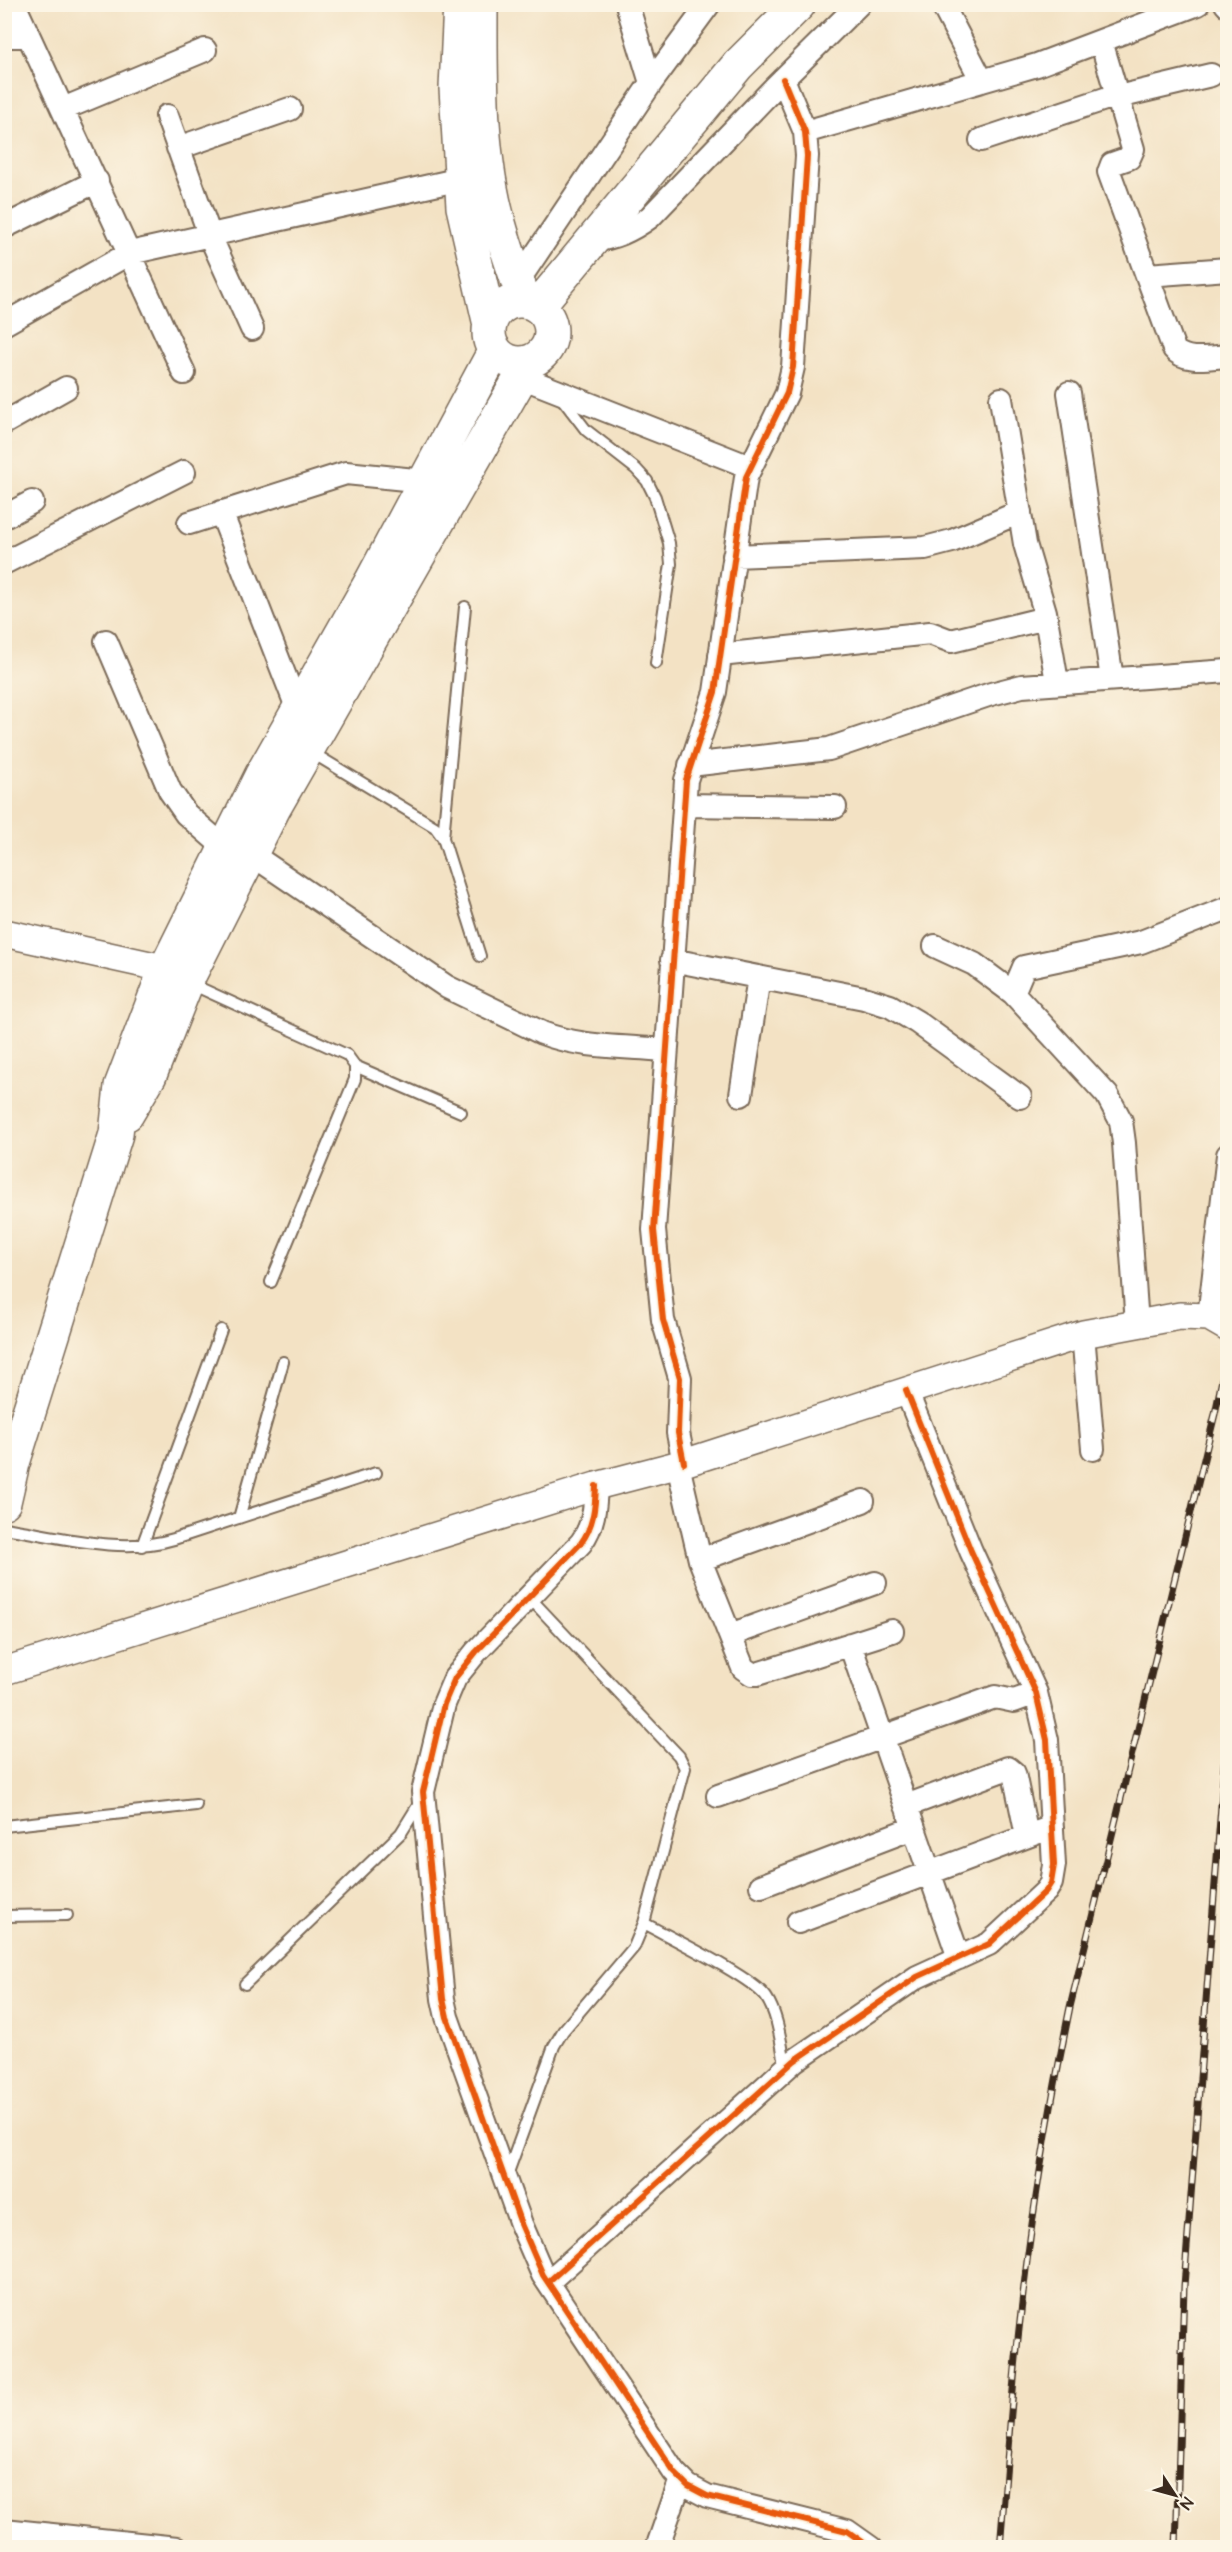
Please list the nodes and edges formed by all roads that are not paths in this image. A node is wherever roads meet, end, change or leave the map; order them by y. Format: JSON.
{"nodes":[{"id":1,"x":14,"y":4,"type":"edge"},
{"id":2,"x":460,"y":4,"type":"edge"},
{"id":3,"x":481,"y":4,"type":"edge"},
{"id":4,"x":627,"y":4,"type":"edge"},
{"id":5,"x":709,"y":4,"type":"edge"},
{"id":6,"x":799,"y":4,"type":"edge"},
{"id":7,"x":859,"y":4,"type":"edge"},
{"id":8,"x":942,"y":4,"type":"edge"},
{"id":9,"x":1198,"y":4,"type":"edge"},
{"id":10,"x":695,"y":14,"type":"edge"},
{"id":11,"x":4,"y":36,"type":"edge"},
{"id":12,"x":27,"y":36,"type":"junction"},
{"id":13,"x":1101,"y":41,"type":"junction"},
{"id":14,"x":205,"y":50,"type":"dead end"},
{"id":15,"x":1211,"y":75,"type":"dead end"},
{"id":16,"x":783,"y":79,"type":"junction"},
{"id":17,"x":982,"y":81,"type":"junction"},
{"id":18,"x":651,"y":83,"type":"junction"},
{"id":19,"x":1117,"y":96,"type":"junction"},
{"id":20,"x":63,"y":109,"type":"junction"},
{"id":21,"x":290,"y":109,"type":"dead end"},
{"id":22,"x":167,"y":116,"type":"dead end"},
{"id":23,"x":805,"y":132,"type":"junction"},
{"id":24,"x":981,"y":140,"type":"dead end"},
{"id":25,"x":178,"y":148,"type":"junction"},
{"id":26,"x":461,"y":179,"type":"junction"},
{"id":27,"x":97,"y":181,"type":"junction"},
{"id":28,"x":4,"y":227,"type":"edge"},
{"id":29,"x":210,"y":236,"type":"junction"},
{"id":30,"x":591,"y":241,"type":"junction"},
{"id":31,"x":130,"y":253,"type":"junction"},
{"id":32,"x":1227,"y":268,"type":"edge"},
{"id":33,"x":1147,"y":275,"type":"junction"},
{"id":34,"x":526,"y":296,"type":"junction"},
{"id":35,"x":4,"y":324,"type":"edge"},
{"id":36,"x":252,"y":329,"type":"dead end"},
{"id":37,"x":492,"y":337,"type":"junction"},
{"id":38,"x":1227,"y":356,"type":"edge"},
{"id":39,"x":525,"y":370,"type":"junction"},
{"id":40,"x":184,"y":373,"type":"dead end"},
{"id":41,"x":66,"y":388,"type":"dead end"},
{"id":42,"x":557,"y":391,"type":"junction"},
{"id":43,"x":1069,"y":393,"type":"dead end"},
{"id":44,"x":1001,"y":399,"type":"dead end"},
{"id":45,"x":4,"y":423,"type":"edge"},
{"id":46,"x":750,"y":467,"type":"junction"},
{"id":47,"x":184,"y":472,"type":"dead end"},
{"id":48,"x":425,"y":481,"type":"junction"},
{"id":49,"x":33,"y":502,"type":"dead end"},
{"id":50,"x":221,"y":512,"type":"junction"},
{"id":51,"x":1020,"y":512,"type":"junction"},
{"id":52,"x":4,"y":517,"type":"edge"},
{"id":53,"x":189,"y":523,"type":"dead end"},
{"id":54,"x":734,"y":556,"type":"junction"},
{"id":55,"x":4,"y":563,"type":"edge"},
{"id":56,"x":465,"y":607,"type":"dead end"},
{"id":57,"x":1046,"y":618,"type":"junction"},
{"id":58,"x":106,"y":641,"type":"dead end"},
{"id":59,"x":720,"y":655,"type":"junction"},
{"id":60,"x":656,"y":663,"type":"dead end"},
{"id":61,"x":1227,"y":671,"type":"edge"},
{"id":62,"x":1112,"y":679,"type":"junction"},
{"id":63,"x":1056,"y":682,"type":"junction"},
{"id":64,"x":298,"y":710,"type":"junction"},
{"id":65,"x":308,"y":750,"type":"junction"},
{"id":66,"x":690,"y":765,"type":"junction"},
{"id":67,"x":685,"y":805,"type":"junction"},
{"id":68,"x":835,"y":807,"type":"dead end"},
{"id":69,"x":443,"y":838,"type":"junction"},
{"id":70,"x":238,"y":851,"type":"junction"},
{"id":71,"x":1227,"y":908,"type":"edge"},
{"id":72,"x":4,"y":933,"type":"edge"},
{"id":73,"x":935,"y":946,"type":"dead end"},
{"id":74,"x":480,"y":956,"type":"dead end"},
{"id":75,"x":672,"y":960,"type":"junction"},
{"id":76,"x":181,"y":975,"type":"junction"},
{"id":77,"x":759,"y":977,"type":"junction"},
{"id":78,"x":1012,"y":993,"type":"junction"},
{"id":79,"x":665,"y":1050,"type":"junction"},
{"id":80,"x":355,"y":1066,"type":"junction"},
{"id":81,"x":741,"y":1095,"type":"dead end"},
{"id":82,"x":1020,"y":1097,"type":"dead end"},
{"id":83,"x":461,"y":1112,"type":"dead end"},
{"id":84,"x":1227,"y":1155,"type":"edge"},
{"id":85,"x":271,"y":1282,"type":"dead end"},
{"id":86,"x":1218,"y":1323,"type":"edge"},
{"id":87,"x":1137,"y":1324,"type":"junction"},
{"id":88,"x":221,"y":1330,"type":"dead end"},
{"id":89,"x":1083,"y":1334,"type":"junction"},
{"id":90,"x":283,"y":1362,"type":"dead end"},
{"id":91,"x":906,"y":1390,"type":"junction"},
{"id":92,"x":1093,"y":1449,"type":"dead end"},
{"id":93,"x":681,"y":1464,"type":"junction"},
{"id":94,"x":376,"y":1473,"type":"dead end"},
{"id":95,"x":596,"y":1486,"type":"junction"},
{"id":96,"x":863,"y":1501,"type":"dead end"},
{"id":97,"x":4,"y":1502,"type":"edge"},
{"id":98,"x":238,"y":1518,"type":"junction"},
{"id":99,"x":4,"y":1528,"type":"edge"},
{"id":100,"x":142,"y":1546,"type":"junction"},
{"id":101,"x":700,"y":1560,"type":"junction"},
{"id":102,"x":875,"y":1582,"type":"dead end"},
{"id":103,"x":529,"y":1597,"type":"junction"},
{"id":104,"x":892,"y":1631,"type":"dead end"},
{"id":105,"x":730,"y":1635,"type":"junction"},
{"id":106,"x":850,"y":1644,"type":"junction"},
{"id":107,"x":4,"y":1671,"type":"edge"},
{"id":108,"x":1036,"y":1693,"type":"junction"},
{"id":109,"x":881,"y":1736,"type":"junction"},
{"id":110,"x":423,"y":1792,"type":"junction"},
{"id":111,"x":718,"y":1796,"type":"dead end"},
{"id":112,"x":195,"y":1805,"type":"dead end"},
{"id":113,"x":906,"y":1806,"type":"junction"},
{"id":114,"x":4,"y":1826,"type":"edge"},
{"id":115,"x":1052,"y":1827,"type":"junction"},
{"id":116,"x":913,"y":1828,"type":"junction"},
{"id":117,"x":1027,"y":1836,"type":"junction"},
{"id":118,"x":928,"y":1872,"type":"junction"},
{"id":119,"x":761,"y":1886,"type":"dead end"},
{"id":120,"x":66,"y":1915,"type":"dead end"},
{"id":121,"x":4,"y":1916,"type":"edge"},
{"id":122,"x":798,"y":1922,"type":"dead end"},
{"id":123,"x":644,"y":1923,"type":"junction"},
{"id":124,"x":959,"y":1958,"type":"junction"},
{"id":125,"x":244,"y":1984,"type":"dead end"},
{"id":126,"x":787,"y":2068,"type":"junction"},
{"id":127,"x":505,"y":2181,"type":"junction"},
{"id":128,"x":548,"y":2282,"type":"junction"},
{"id":129,"x":681,"y":2479,"type":"junction"},
{"id":130,"x":4,"y":2530,"type":"edge"},
{"id":131,"x":177,"y":2547,"type":"edge"},
{"id":132,"x":657,"y":2547,"type":"edge"},
{"id":133,"x":871,"y":2547,"type":"edge"}],
"edges":[{"from":1,"to":12,"type":"street"},
{"from":2,"to":26,"type":"main road"},
{"from":3,"to":34,"type":"main road"},
{"from":4,"to":18,"type":"street"},
{"from":5,"to":10,"type":"street"},
{"from":6,"to":30,"type":"main road"},
{"from":7,"to":16,"type":"street"},
{"from":8,"to":17,"type":"street"},
{"from":9,"to":13,"type":"street"},
{"from":10,"to":18,"type":"street"},
{"from":11,"to":12,"type":"street"},
{"from":12,"to":20,"type":"street"},
{"from":13,"to":17,"type":"street"},
{"from":13,"to":19,"type":"street"},
{"from":14,"to":20,"type":"street"},
{"from":15,"to":19,"type":"street"},
{"from":16,"to":23,"type":"street"},
{"from":16,"to":30,"type":"street"},
{"from":17,"to":23,"type":"street"},
{"from":18,"to":34,"type":"street"},
{"from":19,"to":24,"type":"street"},
{"from":19,"to":33,"type":"street"},
{"from":20,"to":27,"type":"street"},
{"from":21,"to":25,"type":"street"},
{"from":22,"to":25,"type":"street"},
{"from":23,"to":46,"type":"street"},
{"from":25,"to":29,"type":"street"},
{"from":26,"to":29,"type":"street"},
{"from":26,"to":37,"type":"main road"},
{"from":27,"to":28,"type":"street"},
{"from":27,"to":31,"type":"street"},
{"from":29,"to":31,"type":"street"},
{"from":29,"to":36,"type":"street"},
{"from":30,"to":34,"type":"main road"},
{"from":31,"to":35,"type":"street"},
{"from":31,"to":40,"type":"street"},
{"from":32,"to":33,"type":"street"},
{"from":33,"to":38,"type":"street"},
{"from":34,"to":37,"type":"main road"},
{"from":34,"to":39,"type":"main road"},
{"from":37,"to":39,"type":"main road"},
{"from":37,"to":48,"type":"main road"},
{"from":39,"to":42,"type":"street"},
{"from":39,"to":65,"type":"main road"},
{"from":41,"to":45,"type":"street"},
{"from":42,"to":46,"type":"street"},
{"from":42,"to":60,"type":"lane"},
{"from":43,"to":62,"type":"street"},
{"from":44,"to":51,"type":"street"},
{"from":46,"to":54,"type":"street"},
{"from":47,"to":55,"type":"street"},
{"from":48,"to":50,"type":"street"},
{"from":48,"to":64,"type":"main road"},
{"from":49,"to":52,"type":"street"},
{"from":50,"to":53,"type":"street"},
{"from":50,"to":64,"type":"street"},
{"from":51,"to":54,"type":"street"},
{"from":51,"to":57,"type":"street"},
{"from":54,"to":59,"type":"street"},
{"from":56,"to":69,"type":"lane"},
{"from":57,"to":59,"type":"street"},
{"from":57,"to":63,"type":"street"},
{"from":58,"to":70,"type":"street"},
{"from":59,"to":66,"type":"street"},
{"from":61,"to":62,"type":"street"},
{"from":62,"to":63,"type":"street"},
{"from":63,"to":66,"type":"street"},
{"from":64,"to":70,"type":"main road"},
{"from":65,"to":69,"type":"lane"},
{"from":65,"to":70,"type":"main road"},
{"from":66,"to":67,"type":"street"},
{"from":67,"to":68,"type":"street"},
{"from":67,"to":75,"type":"street"},
{"from":69,"to":74,"type":"lane"},
{"from":70,"to":76,"type":"main road"},
{"from":70,"to":79,"type":"street"},
{"from":71,"to":78,"type":"street"},
{"from":72,"to":76,"type":"street"},
{"from":73,"to":78,"type":"street"},
{"from":75,"to":77,"type":"street"},
{"from":75,"to":79,"type":"street"},
{"from":76,"to":80,"type":"lane"},
{"from":76,"to":97,"type":"main road"},
{"from":77,"to":81,"type":"street"},
{"from":77,"to":82,"type":"street"},
{"from":78,"to":87,"type":"street"},
{"from":79,"to":93,"type":"street"},
{"from":80,"to":83,"type":"lane"},
{"from":80,"to":85,"type":"lane"},
{"from":84,"to":86,"type":"street"},
{"from":86,"to":87,"type":"street"},
{"from":87,"to":89,"type":"street"},
{"from":88,"to":100,"type":"lane"},
{"from":89,"to":91,"type":"street"},
{"from":89,"to":92,"type":"street"},
{"from":90,"to":98,"type":"lane"},
{"from":91,"to":93,"type":"street"},
{"from":91,"to":108,"type":"street"},
{"from":93,"to":95,"type":"street"},
{"from":93,"to":101,"type":"street"},
{"from":94,"to":98,"type":"lane"},
{"from":95,"to":103,"type":"street"},
{"from":95,"to":107,"type":"street"},
{"from":96,"to":101,"type":"street"},
{"from":98,"to":100,"type":"lane"},
{"from":99,"to":100,"type":"lane"},
{"from":101,"to":105,"type":"street"},
{"from":102,"to":105,"type":"street"},
{"from":103,"to":110,"type":"street"},
{"from":103,"to":123,"type":"lane"},
{"from":104,"to":106,"type":"street"},
{"from":105,"to":106,"type":"street"},
{"from":106,"to":109,"type":"street"},
{"from":108,"to":109,"type":"street"},
{"from":108,"to":115,"type":"street"},
{"from":109,"to":111,"type":"street"},
{"from":109,"to":113,"type":"street"},
{"from":110,"to":125,"type":"lane"},
{"from":110,"to":127,"type":"street"},
{"from":112,"to":114,"type":"lane"},
{"from":113,"to":116,"type":"street"},
{"from":113,"to":117,"type":"street"},
{"from":115,"to":117,"type":"street"},
{"from":115,"to":124,"type":"street"},
{"from":116,"to":118,"type":"street"},
{"from":116,"to":119,"type":"street"},
{"from":117,"to":118,"type":"street"},
{"from":118,"to":122,"type":"street"},
{"from":118,"to":124,"type":"street"},
{"from":120,"to":121,"type":"lane"},
{"from":123,"to":126,"type":"lane"},
{"from":123,"to":127,"type":"lane"},
{"from":124,"to":126,"type":"street"},
{"from":126,"to":128,"type":"street"},
{"from":127,"to":128,"type":"street"},
{"from":128,"to":129,"type":"street"},
{"from":129,"to":132,"type":"street"},
{"from":129,"to":133,"type":"street"},
{"from":130,"to":131,"type":"street"}]}
